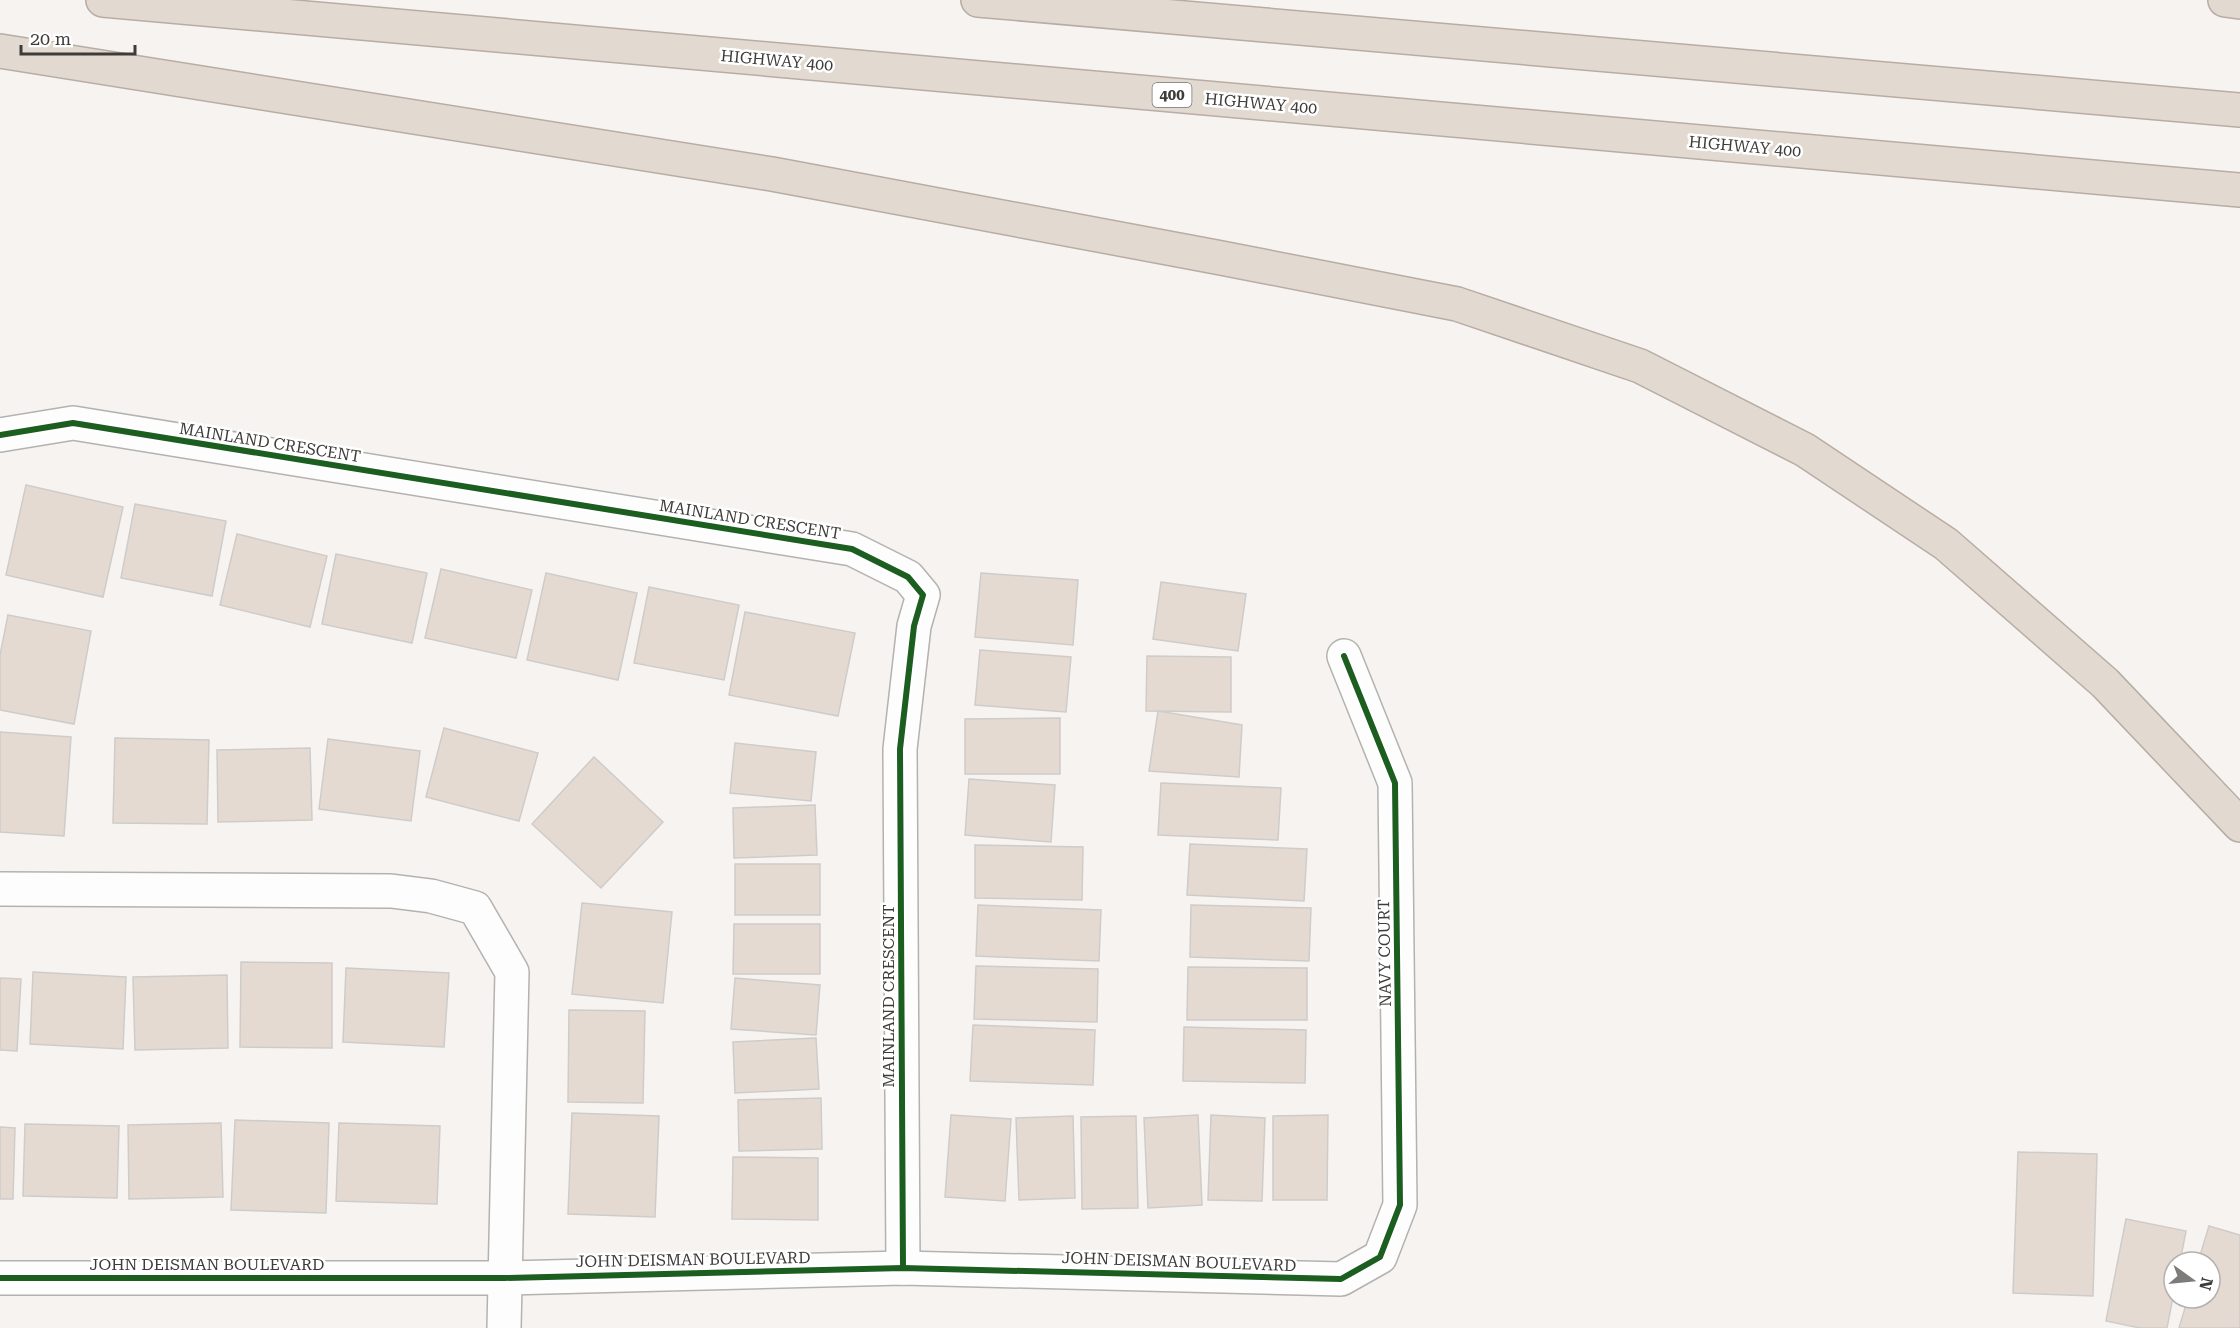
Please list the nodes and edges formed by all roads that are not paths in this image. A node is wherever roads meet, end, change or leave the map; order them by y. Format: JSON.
{"nodes":[{"id":1,"x":104,"y":0,"type":"edge"},
{"id":2,"x":978,"y":0,"type":"edge"},
{"id":3,"x":2225,"y":0,"type":"edge"},
{"id":4,"x":2240,"y":2,"type":"edge"},
{"id":5,"x":0,"y":51,"type":"edge"},
{"id":6,"x":2240,"y":110,"type":"edge"},
{"id":7,"x":2240,"y":189,"type":"edge"},
{"id":8,"x":0,"y":435,"type":"edge"},
{"id":9,"x":1344,"y":656,"type":"dead end"},
{"id":10,"x":2240,"y":825,"type":"edge"},
{"id":11,"x":0,"y":889,"type":"edge"},
{"id":12,"x":1380,"y":1257,"type":"joint"},
{"id":13,"x":903,"y":1268,"type":"junction"},
{"id":14,"x":0,"y":1278,"type":"edge"},
{"id":15,"x":504,"y":1278,"type":"junction"},
{"id":16,"x":504,"y":1328,"type":"edge"}],
"edges":[{"from":1,"to":7,"type":"highway","name":"HIGHWAY 400","number":"400"},
{"from":2,"to":6,"type":"highway"},
{"from":3,"to":4,"type":"highway"},
{"from":5,"to":10,"type":"highway"},
{"from":8,"to":13,"type":"street","name":"MAINLAND CRESCENT"},
{"from":9,"to":12,"type":"street","name":"NAVY COURT"},
{"from":11,"to":15,"type":"street"},
{"from":12,"to":13,"type":"street","name":"JOHN DEISMAN BOULEVARD"},
{"from":13,"to":15,"type":"street","name":"JOHN DEISMAN BOULEVARD"},
{"from":14,"to":15,"type":"street","name":"JOHN DEISMAN BOULEVARD"},
{"from":15,"to":16,"type":"street"}]}
